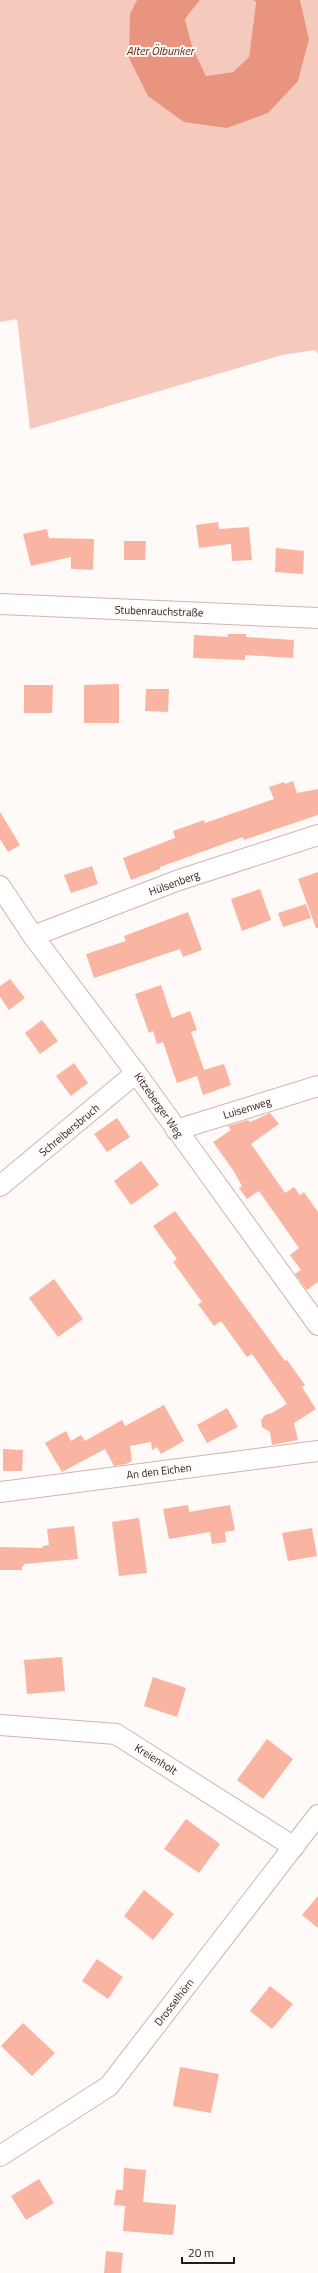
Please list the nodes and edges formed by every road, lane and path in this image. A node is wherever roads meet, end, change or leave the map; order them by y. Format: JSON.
{"nodes":[{"id":1,"x":0,"y":604,"type":"edge"},
{"id":2,"x":318,"y":618,"type":"edge"},
{"id":3,"x":318,"y":835,"type":"edge"},
{"id":4,"x":0,"y":886,"type":"edge"},
{"id":5,"x":33,"y":936,"type":"junction"},
{"id":6,"x":136,"y":1073,"type":"junction"},
{"id":7,"x":318,"y":1086,"type":"edge"},
{"id":8,"x":176,"y":1130,"type":"junction"},
{"id":9,"x":0,"y":1186,"type":"edge"},
{"id":10,"x":318,"y":1325,"type":"edge"},
{"id":11,"x":318,"y":1451,"type":"edge"},
{"id":12,"x":0,"y":1492,"type":"edge"},
{"id":13,"x":0,"y":1725,"type":"edge"},
{"id":14,"x":318,"y":1815,"type":"edge"},
{"id":15,"x":294,"y":1847,"type":"junction"},
{"id":16,"x":0,"y":2156,"type":"edge"}],
"edges":[{"from":1,"to":2,"type":"street","name":"Stubenrauchstraße"},
{"from":3,"to":5,"type":"street","name":"Hülsenberg"},
{"from":4,"to":5,"type":"street","name":"Kitzeberger Weg"},
{"from":5,"to":6,"type":"street","name":"Kitzeberger Weg"},
{"from":6,"to":8,"type":"street","name":"Kitzeberger Weg"},
{"from":6,"to":9,"type":"street","name":"Schreibersbruch"},
{"from":7,"to":8,"type":"street","name":"Luisenweg"},
{"from":8,"to":10,"type":"street","name":"Kitzeberger Weg"},
{"from":11,"to":12,"type":"street","name":"An den Eichen"},
{"from":13,"to":15,"type":"street","name":"Kreienholt"},
{"from":14,"to":15,"type":"street","name":"Drosselhörn"},
{"from":15,"to":16,"type":"street","name":"Drosselhörn"}]}
